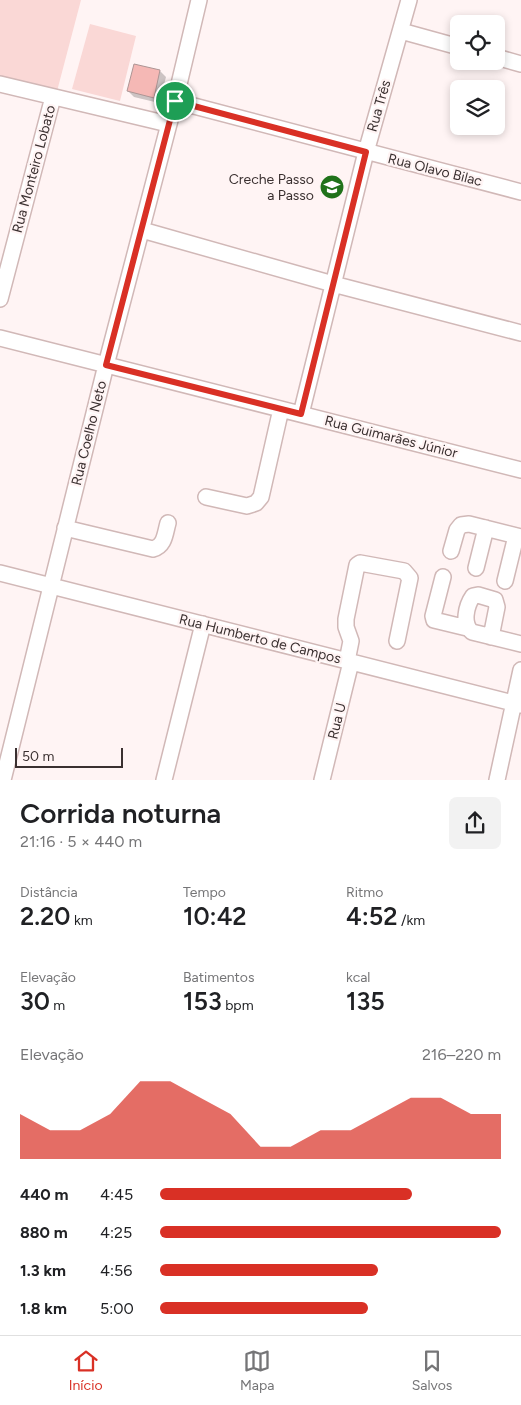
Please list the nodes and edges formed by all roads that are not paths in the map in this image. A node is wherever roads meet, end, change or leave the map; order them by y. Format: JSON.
{"nodes":[{"id":1,"x":199,"y":0,"type":"edge"},
{"id":2,"x":408,"y":0,"type":"edge"},
{"id":3,"x":400,"y":31,"type":"junction"},
{"id":4,"x":450,"y":45,"type":"edge"},
{"id":5,"x":505,"y":60,"type":"edge"},
{"id":6,"x":521,"y":64,"type":"edge"},
{"id":7,"x":0,"y":84,"type":"edge"},
{"id":8,"x":53,"y":97,"type":"junction"},
{"id":9,"x":175,"y":101,"type":"junction"},
{"id":10,"x":168,"y":124,"type":"junction"},
{"id":11,"x":366,"y":152,"type":"junction"},
{"id":12,"x":521,"y":192,"type":"edge"},
{"id":13,"x":142,"y":230,"type":"junction"},
{"id":14,"x":333,"y":284,"type":"junction"},
{"id":15,"x":0,"y":299,"type":"edge"},
{"id":16,"x":521,"y":333,"type":"edge"},
{"id":17,"x":0,"y":338,"type":"edge"},
{"id":18,"x":106,"y":365,"type":"junction"},
{"id":19,"x":281,"y":409,"type":"junction"},
{"id":20,"x":301,"y":414,"type":"junction"},
{"id":21,"x":521,"y":470,"type":"edge"},
{"id":22,"x":206,"y":497,"type":"dead end"},
{"id":23,"x":168,"y":523,"type":"dead end"},
{"id":24,"x":65,"y":528,"type":"junction"},
{"id":25,"x":486,"y":528,"type":"junction"},
{"id":26,"x":518,"y":537,"type":"edge"},
{"id":27,"x":451,"y":552,"type":"dead end"},
{"id":28,"x":476,"y":568,"type":"dead end"},
{"id":29,"x":0,"y":573,"type":"edge"},
{"id":30,"x":443,"y":577,"type":"dead end"},
{"id":31,"x":505,"y":581,"type":"dead end"},
{"id":32,"x":51,"y":586,"type":"junction"},
{"id":33,"x":203,"y":624,"type":"junction"},
{"id":34,"x":467,"y":628,"type":"junction"},
{"id":35,"x":491,"y":637,"type":"junction"},
{"id":36,"x":397,"y":641,"type":"dead end"},
{"id":37,"x":521,"y":644,"type":"edge"},
{"id":38,"x":349,"y":661,"type":"junction"},
{"id":39,"x":521,"y":670,"type":"edge"},
{"id":40,"x":518,"y":704,"type":"edge"},
{"id":41,"x":3,"y":780,"type":"edge"},
{"id":42,"x":164,"y":780,"type":"edge"},
{"id":43,"x":322,"y":780,"type":"edge"},
{"id":44,"x":497,"y":780,"type":"edge"}],
"edges":[{"from":1,"to":9,"type":"street","name":"Rua Coelho Neto"},
{"from":2,"to":3,"type":"street","name":"Rua Três"},
{"from":3,"to":4,"type":"street"},
{"from":3,"to":11,"type":"street","name":"Rua Três"},
{"from":5,"to":6,"type":"street"},
{"from":7,"to":8,"type":"street"},
{"from":8,"to":10,"type":"street"},
{"from":8,"to":15,"type":"street","name":"Rua Monteiro Lobato"},
{"from":9,"to":10,"type":"street","name":"Rua Coelho Neto"},
{"from":9,"to":11,"type":"street","name":"Rua Olavo Bilac"},
{"from":10,"to":13,"type":"street","name":"Rua Coelho Neto"},
{"from":11,"to":12,"type":"street","name":"Rua Olavo Bilac"},
{"from":11,"to":14,"type":"street","name":"Rua Três"},
{"from":13,"to":14,"type":"street"},
{"from":13,"to":18,"type":"street","name":"Rua Coelho Neto"},
{"from":14,"to":16,"type":"street"},
{"from":14,"to":20,"type":"street","name":"Rua Três"},
{"from":17,"to":18,"type":"street","name":"Rua Guimarães Júnior"},
{"from":18,"to":19,"type":"street","name":"Rua Guimarães Júnior"},
{"from":18,"to":24,"type":"street","name":"Rua Coelho Neto"},
{"from":19,"to":20,"type":"street","name":"Rua Guimarães Júnior"},
{"from":19,"to":22,"type":"street"},
{"from":20,"to":21,"type":"street","name":"Rua Guimarães Júnior"},
{"from":23,"to":24,"type":"street"},
{"from":24,"to":32,"type":"street","name":"Rua Coelho Neto"},
{"from":25,"to":26,"type":"street"},
{"from":25,"to":27,"type":"street"},
{"from":25,"to":28,"type":"street"},
{"from":26,"to":31,"type":"street"},
{"from":29,"to":32,"type":"street","name":"Rua Humberto de Campos"},
{"from":30,"to":34,"type":"street"},
{"from":32,"to":33,"type":"street","name":"Rua Humberto de Campos"},
{"from":32,"to":41,"type":"street","name":"Rua Coelho Neto"},
{"from":33,"to":38,"type":"street","name":"Rua Humberto de Campos"},
{"from":33,"to":42,"type":"street"},
{"from":34,"to":35,"type":"street"},
{"from":34,"to":35,"type":"street"},
{"from":35,"to":37,"type":"street"},
{"from":36,"to":38,"type":"street","name":"Rua U"},
{"from":38,"to":40,"type":"street","name":"Rua Humberto de Campos"},
{"from":38,"to":43,"type":"street","name":"Rua U"},
{"from":39,"to":40,"type":"street"},
{"from":40,"to":44,"type":"street"}]}
